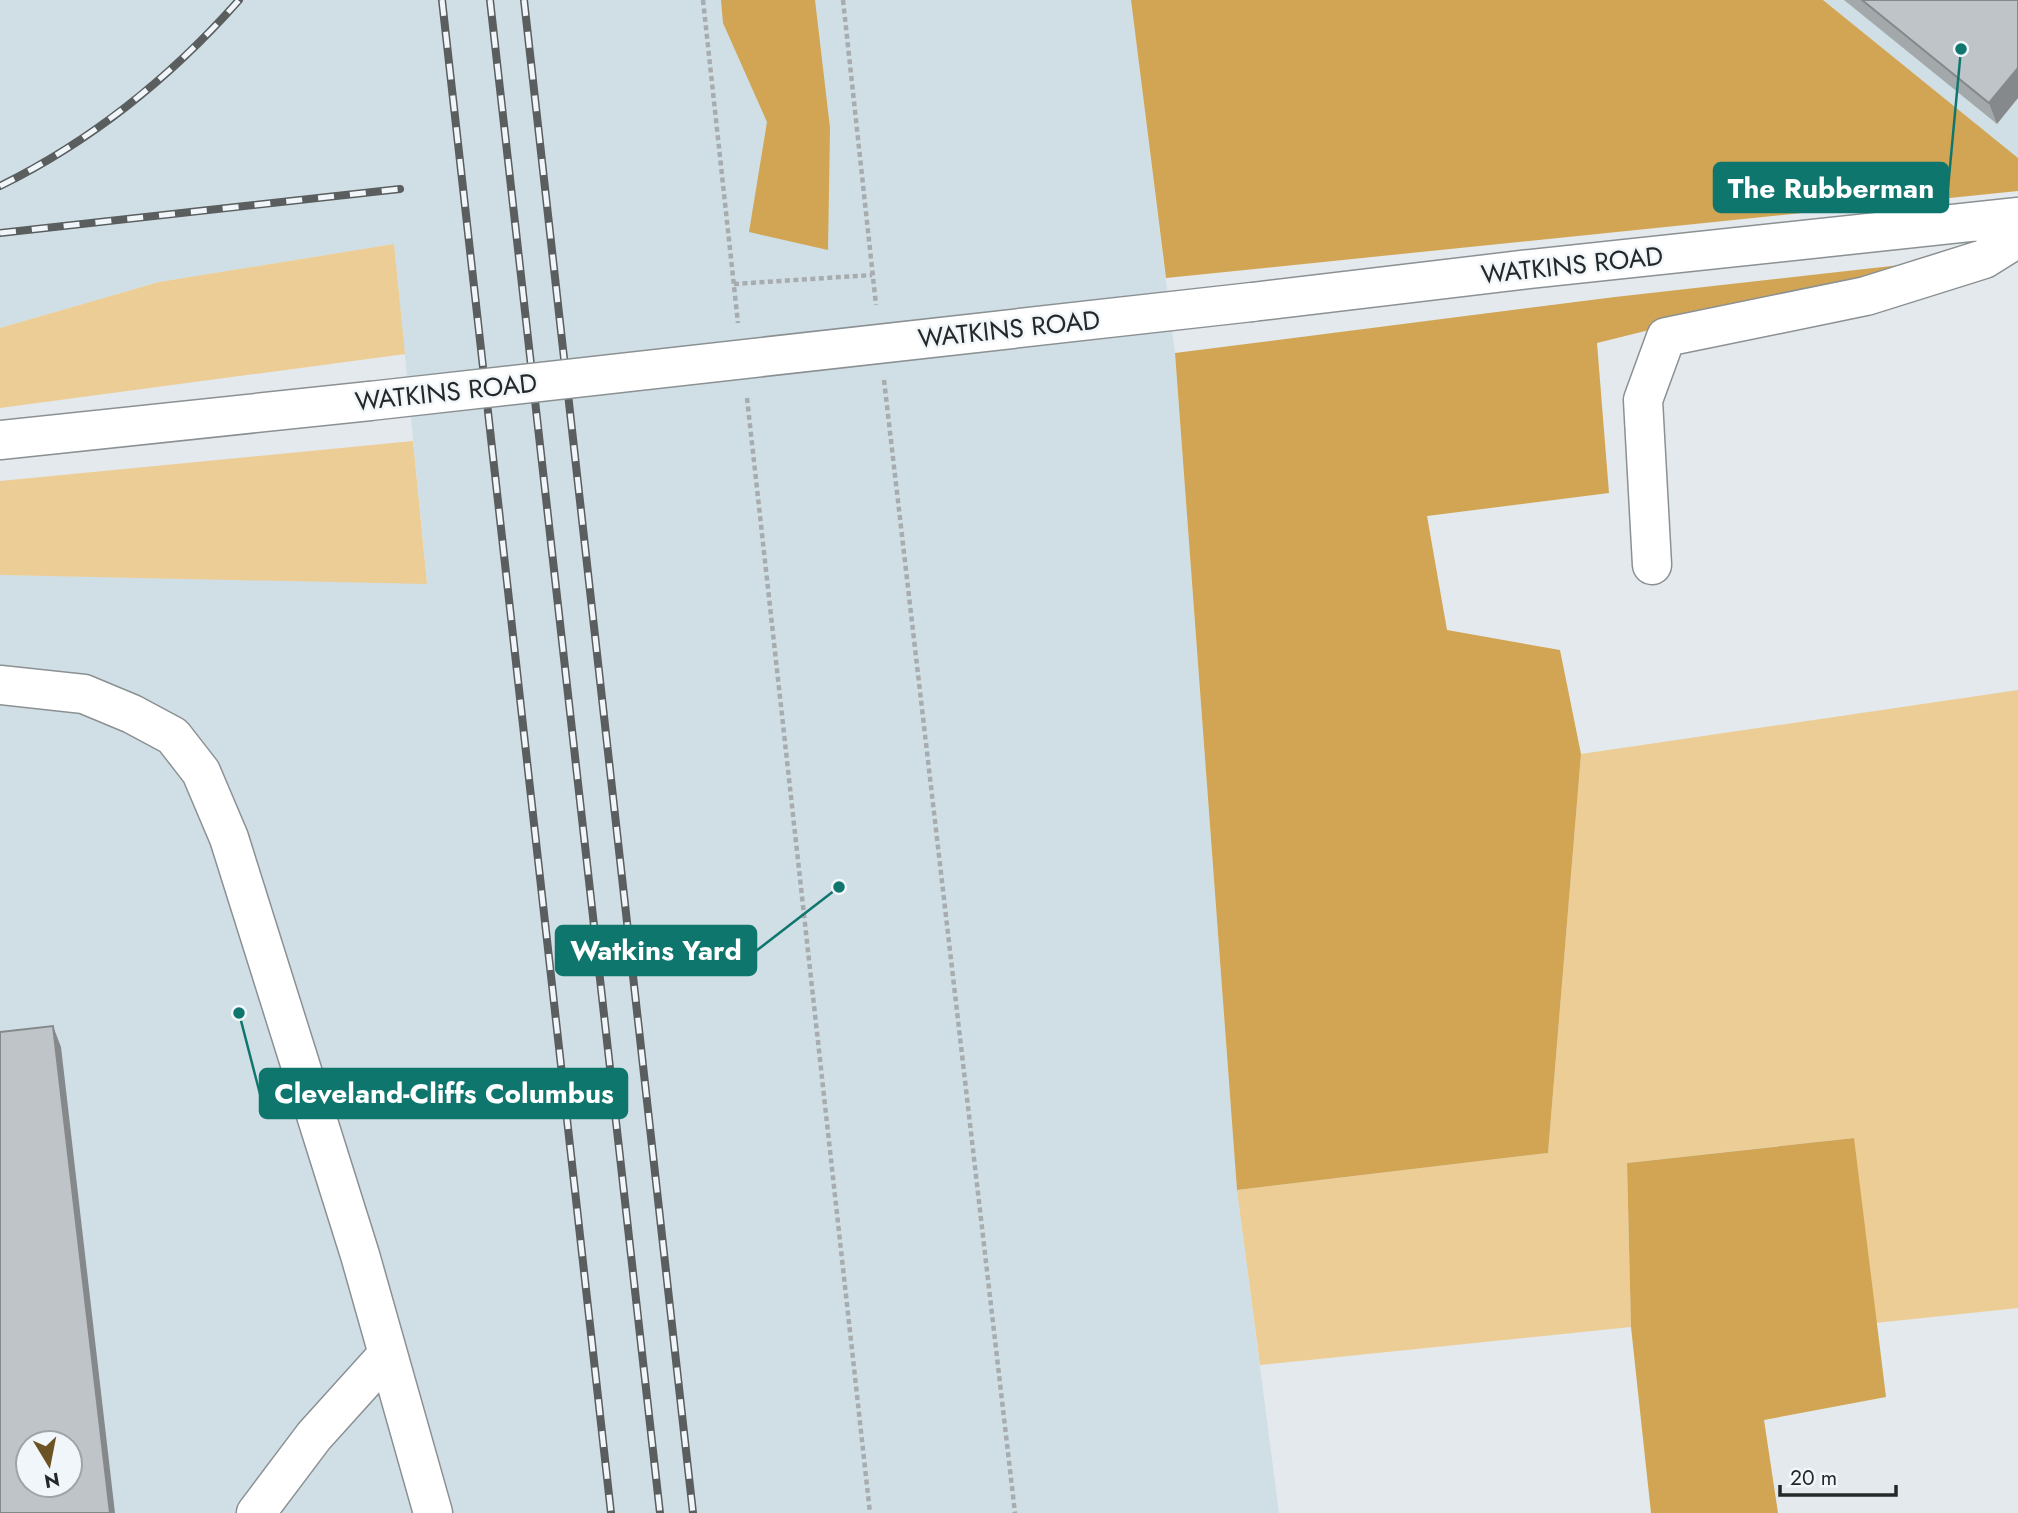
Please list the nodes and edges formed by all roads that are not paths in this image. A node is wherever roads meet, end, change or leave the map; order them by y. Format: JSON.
{"nodes":[{"id":1,"x":2018,"y":217,"type":"edge"},
{"id":2,"x":2018,"y":238,"type":"edge"},
{"id":3,"x":0,"y":440,"type":"edge"},
{"id":4,"x":1652,"y":565,"type":"dead end"},
{"id":5,"x":0,"y":685,"type":"edge"},
{"id":6,"x":388,"y":1354,"type":"junction"},
{"id":7,"x":256,"y":1513,"type":"edge"},
{"id":8,"x":433,"y":1513,"type":"edge"}],
"edges":[{"from":1,"to":3,"type":"street","name":"WATKINS ROAD","bridge":true},
{"from":2,"to":4,"type":"street"},
{"from":5,"to":6,"type":"street"},
{"from":6,"to":7,"type":"street"},
{"from":6,"to":8,"type":"street"}]}
